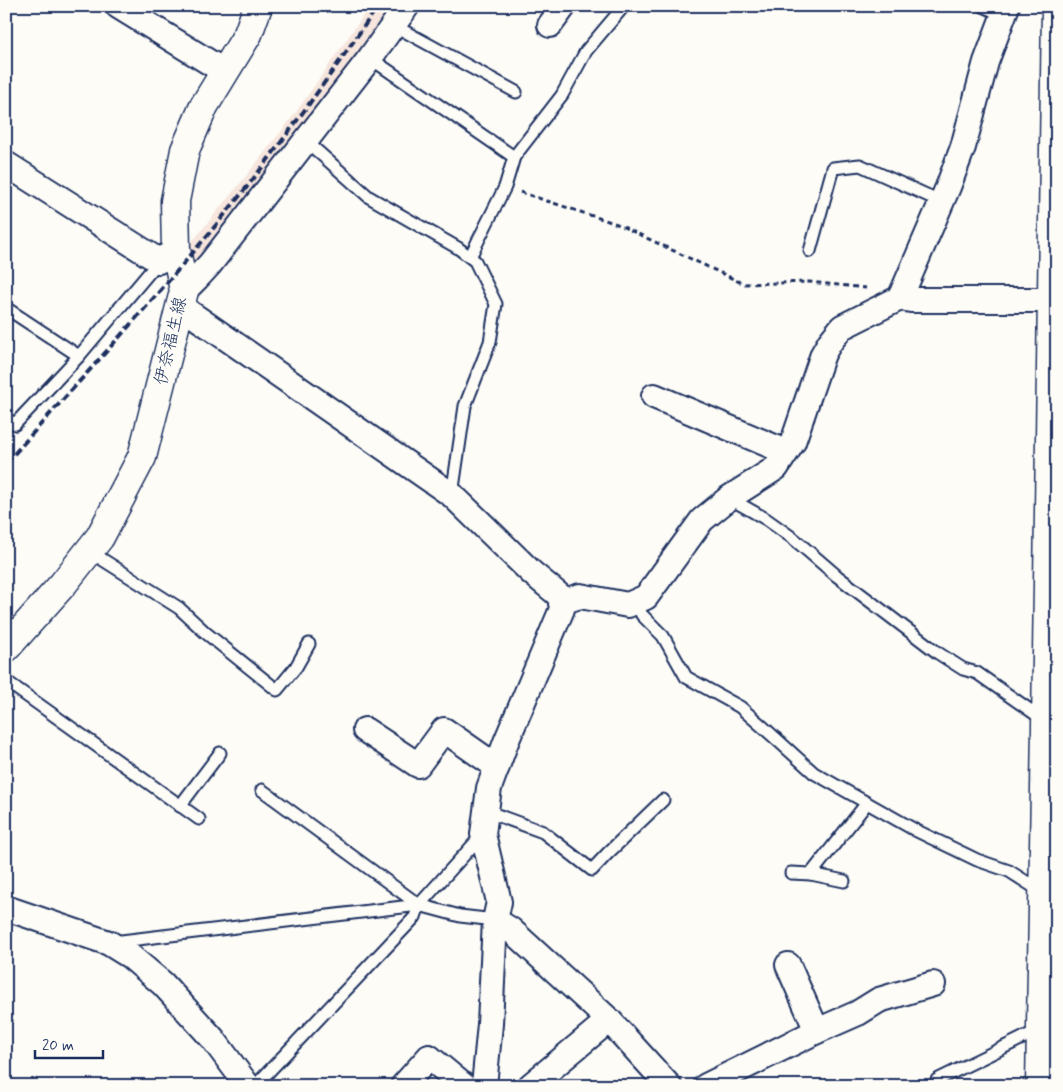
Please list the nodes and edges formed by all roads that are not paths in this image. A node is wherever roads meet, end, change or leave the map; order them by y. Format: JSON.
{"nodes":[{"id":1,"x":118,"y":6,"type":"edge"},
{"id":2,"x":258,"y":6,"type":"edge"},
{"id":3,"x":407,"y":6,"type":"edge"},
{"id":4,"x":564,"y":6,"type":"edge"},
{"id":5,"x":624,"y":6,"type":"edge"},
{"id":6,"x":1056,"y":6,"type":"edge"},
{"id":7,"x":998,"y":9,"type":"edge"},
{"id":8,"x":550,"y":25,"type":"dead end"},
{"id":9,"x":393,"y":26,"type":"junction"},
{"id":10,"x":370,"y":58,"type":"junction"},
{"id":11,"x":224,"y":72,"type":"junction"},
{"id":12,"x":516,"y":92,"type":"dead end"},
{"id":13,"x":306,"y":141,"type":"junction"},
{"id":14,"x":514,"y":157,"type":"junction"},
{"id":15,"x":6,"y":164,"type":"edge"},
{"id":16,"x":942,"y":202,"type":"junction"},
{"id":17,"x":810,"y":251,"type":"dead end"},
{"id":18,"x":168,"y":255,"type":"junction"},
{"id":19,"x":470,"y":257,"type":"junction"},
{"id":20,"x":182,"y":298,"type":"junction"},
{"id":21,"x":900,"y":298,"type":"junction"},
{"id":22,"x":1054,"y":301,"type":"edge"},
{"id":23,"x":6,"y":308,"type":"edge"},
{"id":24,"x":79,"y":356,"type":"junction"},
{"id":25,"x":654,"y":396,"type":"dead end"},
{"id":26,"x":6,"y":419,"type":"edge"},
{"id":27,"x":786,"y":452,"type":"junction"},
{"id":28,"x":452,"y":494,"type":"junction"},
{"id":29,"x":729,"y":498,"type":"junction"},
{"id":30,"x":89,"y":551,"type":"junction"},
{"id":31,"x":561,"y":602,"type":"junction"},
{"id":32,"x":635,"y":602,"type":"junction"},
{"id":33,"x":309,"y":644,"type":"dead end"},
{"id":34,"x":6,"y":648,"type":"edge"},
{"id":35,"x":6,"y":681,"type":"edge"},
{"id":36,"x":1050,"y":725,"type":"edge"},
{"id":37,"x":365,"y":730,"type":"dead end"},
{"id":38,"x":220,"y":753,"type":"dead end"},
{"id":39,"x":497,"y":767,"type":"junction"},
{"id":40,"x":262,"y":790,"type":"dead end"},
{"id":41,"x":663,"y":800,"type":"dead end"},
{"id":42,"x":867,"y":803,"type":"junction"},
{"id":43,"x":180,"y":806,"type":"junction"},
{"id":44,"x":199,"y":820,"type":"dead end"},
{"id":45,"x":485,"y":822,"type":"junction"},
{"id":46,"x":791,"y":873,"type":"dead end"},
{"id":47,"x":811,"y":874,"type":"junction"},
{"id":48,"x":844,"y":881,"type":"dead end"},
{"id":49,"x":1044,"y":893,"type":"junction"},
{"id":50,"x":420,"y":905,"type":"junction"},
{"id":51,"x":6,"y":908,"type":"edge"},
{"id":52,"x":495,"y":920,"type":"junction"},
{"id":53,"x":110,"y":943,"type":"junction"},
{"id":54,"x":788,"y":965,"type":"dead end"},
{"id":55,"x":933,"y":984,"type":"dead end"},
{"id":56,"x":609,"y":1020,"type":"junction"},
{"id":57,"x":1041,"y":1030,"type":"junction"},
{"id":58,"x":817,"y":1031,"type":"junction"},
{"id":59,"x":937,"y":1080,"type":"dead end"},
{"id":60,"x":248,"y":1086,"type":"edge"},
{"id":61,"x":403,"y":1086,"type":"edge"},
{"id":62,"x":464,"y":1086,"type":"edge"},
{"id":63,"x":484,"y":1086,"type":"edge"},
{"id":64,"x":530,"y":1086,"type":"edge"},
{"id":65,"x":670,"y":1086,"type":"edge"},
{"id":66,"x":706,"y":1086,"type":"edge"},
{"id":67,"x":1040,"y":1086,"type":"edge"}],
"edges":[{"from":1,"to":11,"type":"street"},
{"from":2,"to":11,"type":"street","name":"伊奈福生線"},
{"from":3,"to":9,"type":"street"},
{"from":4,"to":8,"type":"street"},
{"from":5,"to":14,"type":"lane"},
{"from":6,"to":22,"type":"street"},
{"from":7,"to":16,"type":"street"},
{"from":9,"to":10,"type":"street"},
{"from":9,"to":12,"type":"lane"},
{"from":10,"to":13,"type":"street"},
{"from":10,"to":14,"type":"lane"},
{"from":11,"to":18,"type":"street","name":"伊奈福生線"},
{"from":13,"to":19,"type":"lane"},
{"from":13,"to":20,"type":"street"},
{"from":14,"to":19,"type":"lane"},
{"from":15,"to":18,"type":"street"},
{"from":16,"to":17,"type":"lane"},
{"from":16,"to":21,"type":"street"},
{"from":18,"to":20,"type":"street","name":"伊奈福生線"},
{"from":18,"to":24,"type":"lane"},
{"from":19,"to":28,"type":"lane"},
{"from":20,"to":28,"type":"street"},
{"from":20,"to":30,"type":"street","name":"伊奈福生線"},
{"from":21,"to":22,"type":"street"},
{"from":21,"to":27,"type":"street"},
{"from":22,"to":36,"type":"street"},
{"from":23,"to":24,"type":"lane"},
{"from":24,"to":26,"type":"lane"},
{"from":25,"to":27,"type":"street"},
{"from":27,"to":29,"type":"street"},
{"from":28,"to":31,"type":"street"},
{"from":29,"to":32,"type":"street"},
{"from":29,"to":36,"type":"lane"},
{"from":30,"to":33,"type":"lane"},
{"from":30,"to":34,"type":"street","name":"伊奈福生線"},
{"from":31,"to":32,"type":"street"},
{"from":31,"to":39,"type":"street"},
{"from":32,"to":42,"type":"lane"},
{"from":35,"to":43,"type":"lane"},
{"from":36,"to":49,"type":"street"},
{"from":37,"to":39,"type":"street"},
{"from":38,"to":43,"type":"lane"},
{"from":39,"to":45,"type":"street"},
{"from":40,"to":50,"type":"lane"},
{"from":41,"to":45,"type":"lane"},
{"from":42,"to":47,"type":"lane"},
{"from":42,"to":49,"type":"lane"},
{"from":43,"to":44,"type":"lane"},
{"from":45,"to":50,"type":"lane"},
{"from":45,"to":52,"type":"street"},
{"from":46,"to":47,"type":"lane"},
{"from":47,"to":48,"type":"lane"},
{"from":49,"to":57,"type":"street"},
{"from":50,"to":52,"type":"lane"},
{"from":50,"to":53,"type":"lane"},
{"from":50,"to":60,"type":"lane"},
{"from":51,"to":53,"type":"street"},
{"from":52,"to":56,"type":"street"},
{"from":52,"to":63,"type":"street"},
{"from":53,"to":60,"type":"street"},
{"from":54,"to":58,"type":"street"},
{"from":55,"to":58,"type":"street"},
{"from":56,"to":64,"type":"street"},
{"from":56,"to":65,"type":"street"},
{"from":57,"to":59,"type":"lane"},
{"from":57,"to":67,"type":"street"},
{"from":58,"to":66,"type":"street"},
{"from":61,"to":62,"type":"street"}]}
